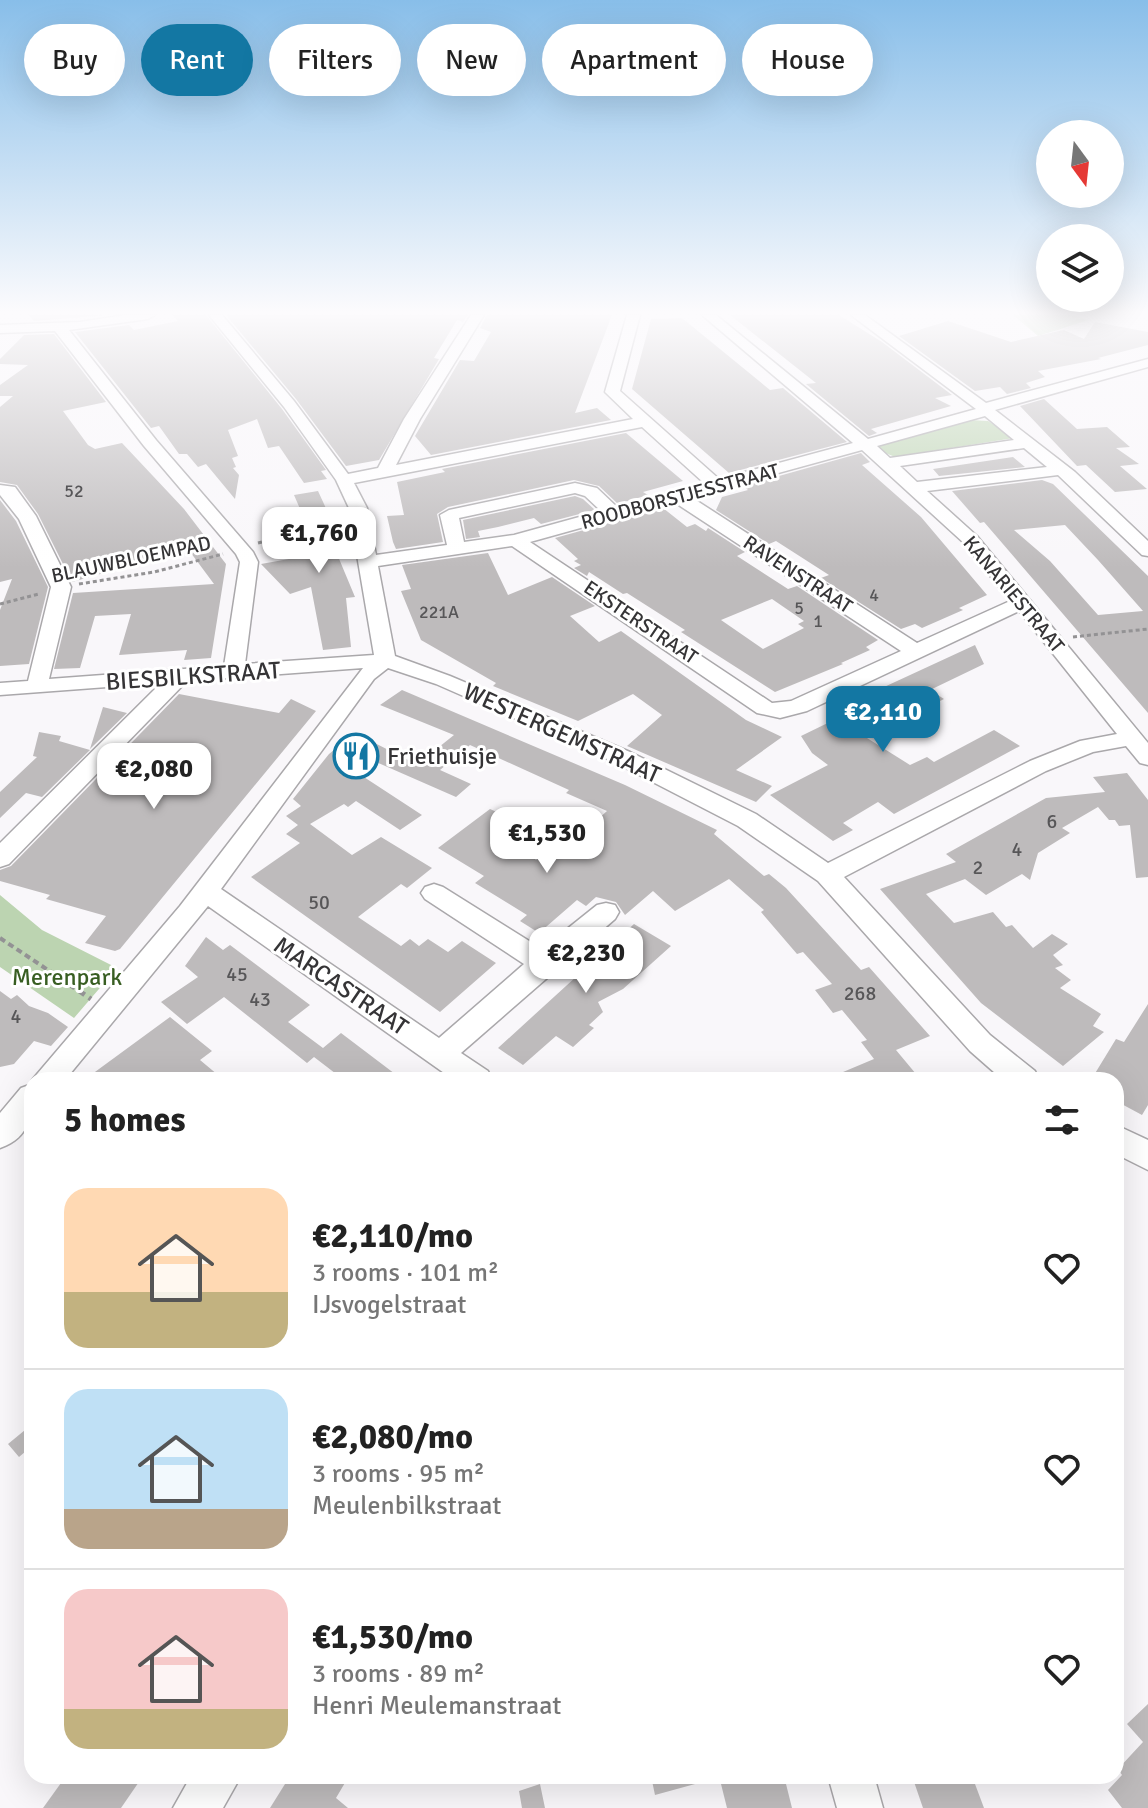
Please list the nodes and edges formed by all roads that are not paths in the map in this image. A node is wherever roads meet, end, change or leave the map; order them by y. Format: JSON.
{"nodes":[{"id":1,"x":116,"y":399,"type":"edge"},
{"id":2,"x":285,"y":399,"type":"edge"},
{"id":3,"x":424,"y":399,"type":"edge"},
{"id":4,"x":619,"y":399,"type":"edge"},
{"id":5,"x":808,"y":399,"type":"edge"},
{"id":6,"x":971,"y":399,"type":"edge"},
{"id":7,"x":1023,"y":399,"type":"edge"},
{"id":8,"x":1030,"y":399,"type":"edge"},
{"id":9,"x":987,"y":411,"type":"junction"},
{"id":10,"x":642,"y":422,"type":"junction"},
{"id":11,"x":1025,"y":443,"type":"junction"},
{"id":12,"x":863,"y":446,"type":"junction"},
{"id":13,"x":887,"y":463,"type":"junction"},
{"id":14,"x":1060,"y":470,"type":"junction"},
{"id":15,"x":384,"y":472,"type":"junction"},
{"id":16,"x":344,"y":480,"type":"junction"},
{"id":17,"x":718,"y":487,"type":"junction"},
{"id":18,"x":914,"y":487,"type":"junction"},
{"id":19,"x":0,"y":490,"type":"edge"},
{"id":20,"x":680,"y":498,"type":"junction"},
{"id":21,"x":614,"y":514,"type":"junction"},
{"id":22,"x":515,"y":540,"type":"junction"},
{"id":23,"x":457,"y":549,"type":"junction"},
{"id":24,"x":1148,"y":551,"type":"edge"},
{"id":25,"x":369,"y":562,"type":"junction"},
{"id":26,"x":1023,"y":602,"type":"junction"},
{"id":27,"x":915,"y":651,"type":"junction"},
{"id":28,"x":385,"y":660,"type":"junction"},
{"id":29,"x":233,"y":673,"type":"junction"},
{"id":30,"x":180,"y":676,"type":"junction"},
{"id":31,"x":37,"y":687,"type":"junction"},
{"id":32,"x":0,"y":689,"type":"edge"},
{"id":33,"x":1132,"y":738,"type":"junction"},
{"id":34,"x":1148,"y":758,"type":"edge"},
{"id":35,"x":0,"y":858,"type":"edge"},
{"id":36,"x":827,"y":875,"type":"junction"},
{"id":37,"x":205,"y":891,"type":"junction"},
{"id":38,"x":434,"y":893,"type":"dead end"},
{"id":39,"x":606,"y":912,"type":"dead end"},
{"id":40,"x":543,"y":963,"type":"junction"},
{"id":41,"x":441,"y":1054,"type":"junction"},
{"id":42,"x":54,"y":1072,"type":"edge"},
{"id":43,"x":466,"y":1072,"type":"edge"},
{"id":44,"x":1014,"y":1072,"type":"edge"},
{"id":45,"x":1124,"y":1142,"type":"edge"},
{"id":46,"x":1148,"y":1156,"type":"edge"},
{"id":47,"x":212,"y":1784,"type":"edge"},
{"id":48,"x":853,"y":1784,"type":"edge"},
{"id":49,"x":196,"y":1808,"type":"edge"},
{"id":50,"x":860,"y":1808,"type":"edge"}],
"edges":[{"from":1,"to":29,"type":"street"},
{"from":2,"to":16,"type":"street"},
{"from":3,"to":15,"type":"street"},
{"from":4,"to":10,"type":"street"},
{"from":5,"to":12,"type":"street","name":"KANARIESTRAAT"},
{"from":6,"to":9,"type":"street"},
{"from":7,"to":9,"type":"street","name":"ROODBORSTJESSTRAAT"},
{"from":8,"to":9,"type":"street","name":"ROODBORSTJESSTRAAT"},
{"from":9,"to":11,"type":"street"},
{"from":9,"to":12,"type":"street","name":"ROODBORSTJESSTRAAT"},
{"from":10,"to":15,"type":"street"},
{"from":10,"to":17,"type":"street"},
{"from":11,"to":13,"type":"street"},
{"from":11,"to":14,"type":"street"},
{"from":12,"to":13,"type":"street","name":"KANARIESTRAAT"},
{"from":12,"to":17,"type":"street","name":"ROODBORSTJESSTRAAT"},
{"from":13,"to":18,"type":"street","name":"KANARIESTRAAT"},
{"from":14,"to":18,"type":"street"},
{"from":14,"to":24,"type":"street"},
{"from":15,"to":16,"type":"street"},
{"from":16,"to":25,"type":"street"},
{"from":17,"to":20,"type":"street","name":"ROODBORSTJESSTRAAT"},
{"from":18,"to":26,"type":"street","name":"KANARIESTRAAT"},
{"from":19,"to":31,"type":"street"},
{"from":20,"to":21,"type":"street","name":"ROODBORSTJESSTRAAT"},
{"from":20,"to":27,"type":"street","name":"RAVENSTRAAT"},
{"from":21,"to":22,"type":"street","name":"ROODBORSTJESSTRAAT"},
{"from":21,"to":23,"type":"street"},
{"from":22,"to":23,"type":"street","name":"ROODBORSTJESSTRAAT"},
{"from":22,"to":27,"type":"street","name":"EKSTERSTRAAT"},
{"from":23,"to":25,"type":"street","name":"ROODBORSTJESSTRAAT"},
{"from":25,"to":28,"type":"street"},
{"from":26,"to":27,"type":"street"},
{"from":26,"to":33,"type":"street","name":"KANARIESTRAAT"},
{"from":28,"to":29,"type":"street","name":"BIESBILKSTRAAT"},
{"from":28,"to":36,"type":"street","name":"WESTERGEMSTRAAT"},
{"from":28,"to":37,"type":"street"},
{"from":29,"to":30,"type":"street","name":"BIESBILKSTRAAT"},
{"from":30,"to":31,"type":"street","name":"BIESBILKSTRAAT"},
{"from":30,"to":35,"type":"street"},
{"from":31,"to":32,"type":"street","name":"BIESBILKSTRAAT"},
{"from":33,"to":34,"type":"street","name":"KANARIESTRAAT"},
{"from":33,"to":36,"type":"street"},
{"from":36,"to":44,"type":"street","name":"WESTERGEMSTRAAT"},
{"from":37,"to":41,"type":"street","name":"MARCASTRAAT"},
{"from":37,"to":42,"type":"street"},
{"from":38,"to":40,"type":"street"},
{"from":39,"to":40,"type":"street"},
{"from":40,"to":41,"type":"street"},
{"from":41,"to":43,"type":"street","name":"MARCASTRAAT"},
{"from":45,"to":46,"type":"street"},
{"from":47,"to":49,"type":"street"},
{"from":48,"to":50,"type":"street"}]}
